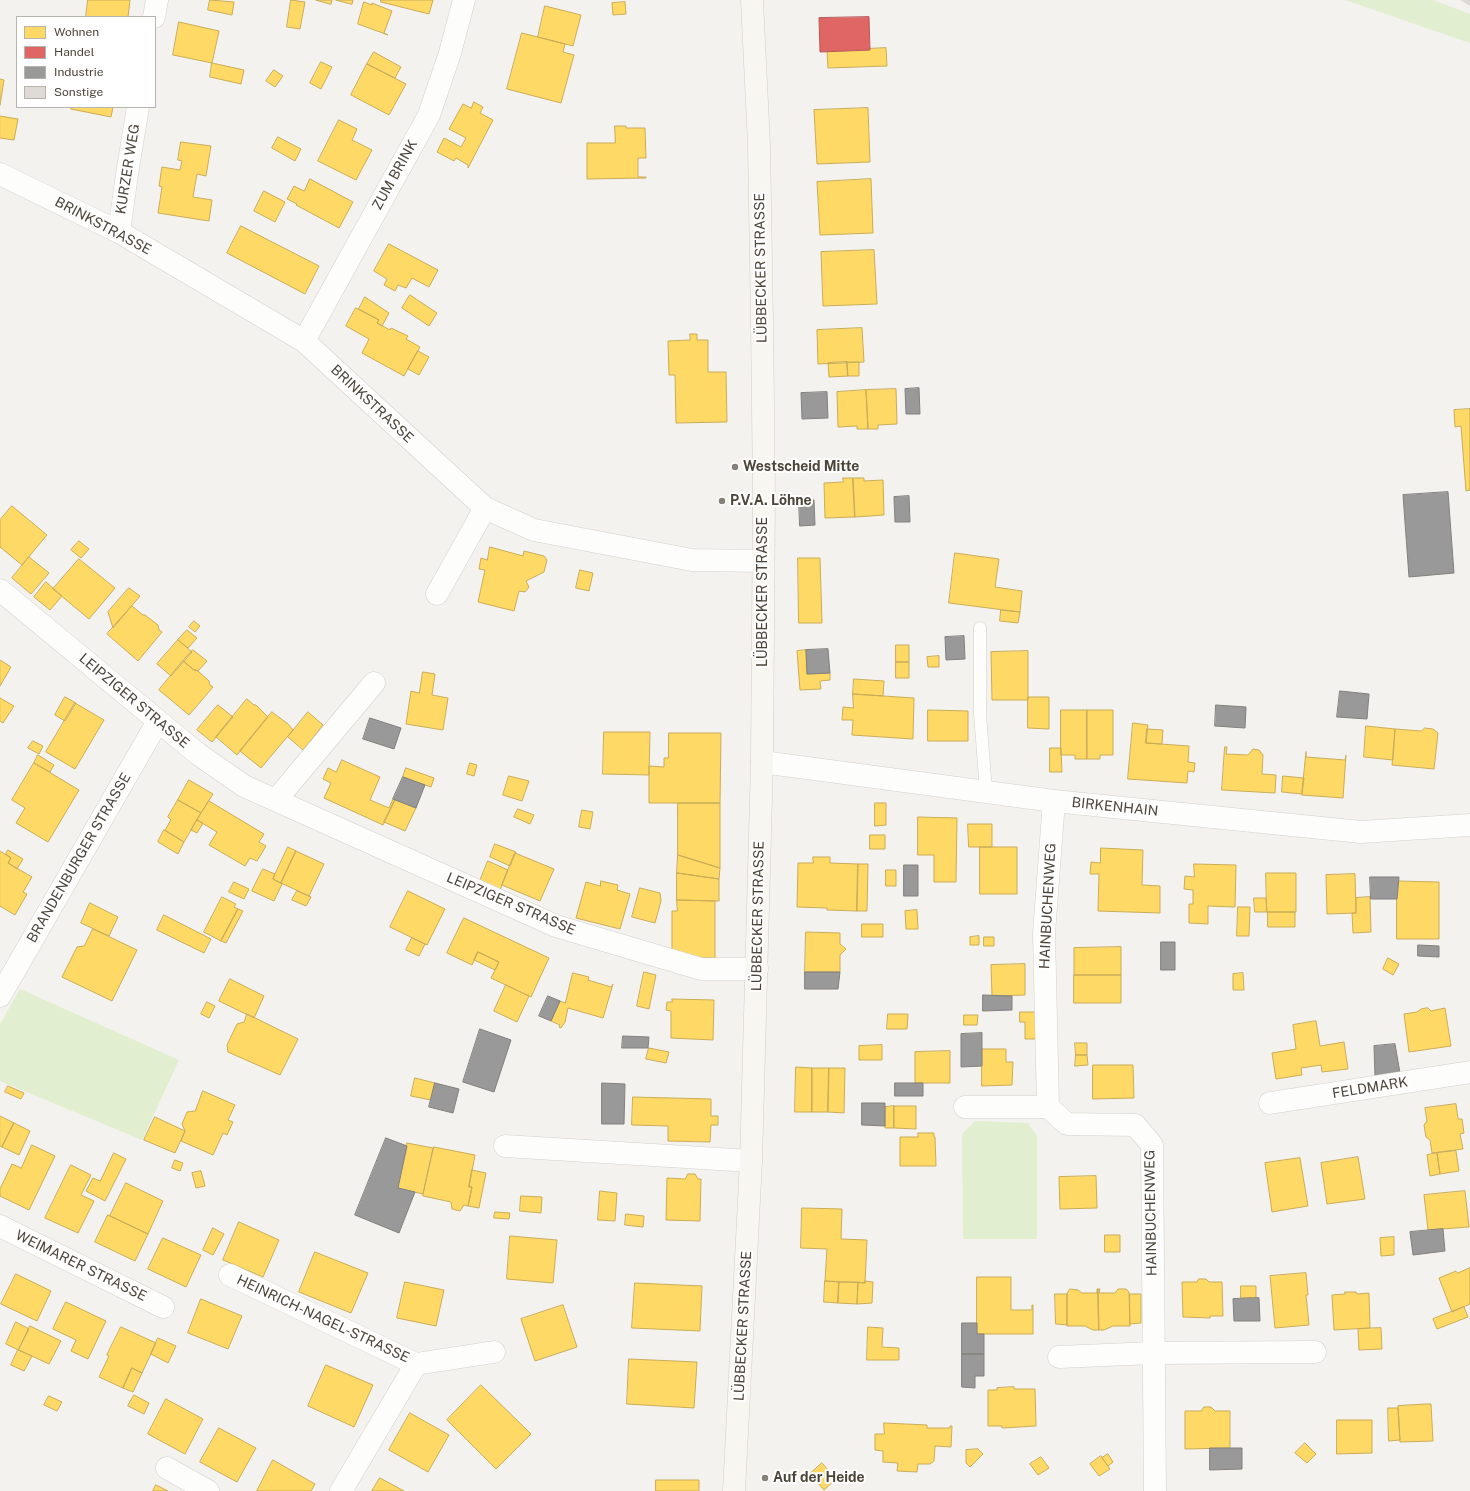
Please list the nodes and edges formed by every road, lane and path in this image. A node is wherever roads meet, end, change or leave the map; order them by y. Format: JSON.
{"nodes":[{"id":1,"x":157,"y":0,"type":"edge"},
{"id":2,"x":464,"y":0,"type":"edge"},
{"id":3,"x":752,"y":0,"type":"edge"},
{"id":4,"x":154,"y":16,"type":"edge"},
{"id":5,"x":138,"y":108,"type":"edge"},
{"id":6,"x":0,"y":174,"type":"edge"},
{"id":7,"x":119,"y":232,"type":"junction"},
{"id":8,"x":304,"y":341,"type":"junction"},
{"id":9,"x":485,"y":508,"type":"junction"},
{"id":10,"x":763,"y":561,"type":"junction"},
{"id":11,"x":0,"y":590,"type":"edge"},
{"id":12,"x":437,"y":594,"type":"dead end"},
{"id":13,"x":980,"y":628,"type":"dead end"},
{"id":14,"x":374,"y":683,"type":"dead end"},
{"id":15,"x":158,"y":721,"type":"junction"},
{"id":16,"x":762,"y":762,"type":"junction"},
{"id":17,"x":986,"y":791,"type":"junction"},
{"id":18,"x":276,"y":800,"type":"junction"},
{"id":19,"x":1054,"y":801,"type":"junction"},
{"id":20,"x":1470,"y":825,"type":"edge"},
{"id":21,"x":757,"y":969,"type":"junction"},
{"id":22,"x":0,"y":996,"type":"edge"},
{"id":23,"x":1470,"y":1072,"type":"edge"},
{"id":24,"x":1270,"y":1103,"type":"dead end"},
{"id":25,"x":965,"y":1107,"type":"dead end"},
{"id":26,"x":1048,"y":1107,"type":"junction"},
{"id":27,"x":505,"y":1146,"type":"dead end"},
{"id":28,"x":751,"y":1161,"type":"junction"},
{"id":29,"x":0,"y":1226,"type":"edge"},
{"id":30,"x":230,"y":1275,"type":"dead end"},
{"id":31,"x":163,"y":1307,"type":"dead end"},
{"id":32,"x":494,"y":1352,"type":"dead end"},
{"id":33,"x":1314,"y":1352,"type":"dead end"},
{"id":34,"x":1153,"y":1353,"type":"junction"},
{"id":35,"x":1059,"y":1357,"type":"dead end"},
{"id":36,"x":416,"y":1364,"type":"junction"},
{"id":37,"x":167,"y":1468,"type":"dead end"},
{"id":38,"x":208,"y":1491,"type":"edge"},
{"id":39,"x":342,"y":1491,"type":"edge"},
{"id":40,"x":734,"y":1491,"type":"edge"},
{"id":41,"x":1155,"y":1491,"type":"edge"}],
"edges":[{"from":1,"to":4,"type":"street"},
{"from":2,"to":8,"type":"street","name":"ZUM BRINK"},
{"from":3,"to":10,"type":"main road","name":"LÜBBECKER STRASSE"},
{"from":5,"to":7,"type":"street","name":"KURZER WEG"},
{"from":6,"to":7,"type":"street","name":"BRINKSTRASSE"},
{"from":7,"to":8,"type":"street","name":"BRINKSTRASSE"},
{"from":8,"to":9,"type":"street","name":"BRINKSTRASSE"},
{"from":9,"to":10,"type":"street","name":"BRINKSTRASSE"},
{"from":9,"to":12,"type":"street"},
{"from":10,"to":16,"type":"main road","name":"LÜBBECKER STRASSE"},
{"from":11,"to":15,"type":"street","name":"LEIPZIGER STRASSE"},
{"from":13,"to":17,"type":"lane"},
{"from":14,"to":18,"type":"street"},
{"from":15,"to":18,"type":"street","name":"LEIPZIGER STRASSE"},
{"from":15,"to":22,"type":"street","name":"BRANDENBURGER STRASSE"},
{"from":16,"to":17,"type":"street","name":"BIRKENHAIN"},
{"from":16,"to":21,"type":"main road","name":"LÜBBECKER STRASSE"},
{"from":17,"to":19,"type":"street","name":"BIRKENHAIN"},
{"from":18,"to":21,"type":"street","name":"LEIPZIGER STRASSE"},
{"from":19,"to":20,"type":"street","name":"BIRKENHAIN"},
{"from":19,"to":26,"type":"street","name":"HAINBUCHENWEG"},
{"from":21,"to":28,"type":"main road","name":"LÜBBECKER STRASSE"},
{"from":23,"to":24,"type":"street","name":"FELDMARK"},
{"from":25,"to":26,"type":"street"},
{"from":26,"to":34,"type":"street","name":"HAINBUCHENWEG"},
{"from":27,"to":28,"type":"street"},
{"from":28,"to":40,"type":"main road","name":"LÜBBECKER STRASSE"},
{"from":29,"to":31,"type":"street","name":"WEIMARER STRASSE"},
{"from":30,"to":36,"type":"street","name":"HEINRICH-NAGEL-STRASSE"},
{"from":32,"to":36,"type":"street","name":"HEINRICH-NAGEL-STRASSE"},
{"from":33,"to":34,"type":"street"},
{"from":34,"to":35,"type":"street"},
{"from":34,"to":41,"type":"street","name":"HAINBUCHENWEG"},
{"from":36,"to":39,"type":"street","name":"HEINRICH-NAGEL-STRASSE"},
{"from":37,"to":38,"type":"street"}]}
